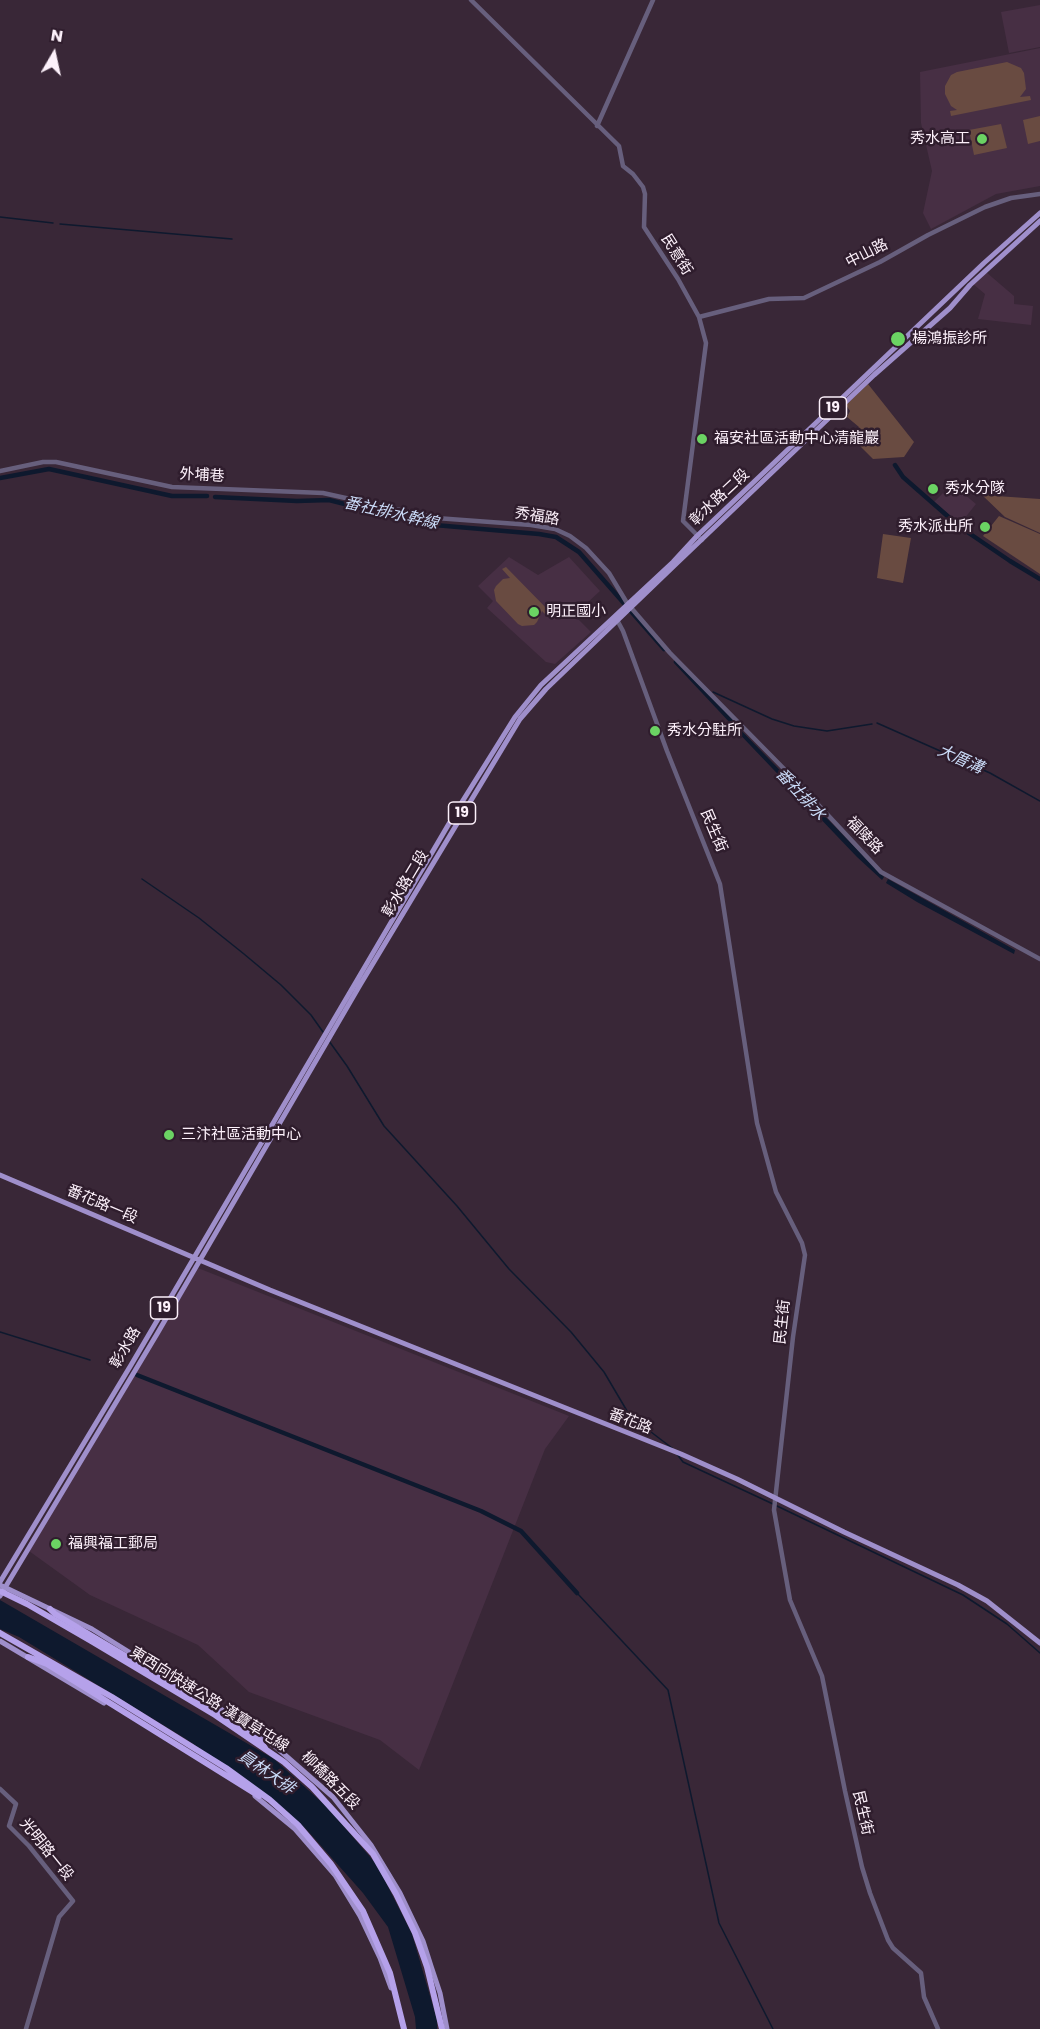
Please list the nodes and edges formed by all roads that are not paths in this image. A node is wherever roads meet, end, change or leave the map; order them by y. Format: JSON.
{"nodes":[{"id":1,"x":471,"y":0,"type":"edge"},
{"id":2,"x":653,"y":0,"type":"edge"},
{"id":3,"x":597,"y":126,"type":"junction"},
{"id":4,"x":1040,"y":194,"type":"edge"},
{"id":5,"x":1040,"y":213,"type":"edge"},
{"id":6,"x":1040,"y":221,"type":"edge"},
{"id":7,"x":994,"y":258,"type":"junction"},
{"id":8,"x":699,"y":317,"type":"junction"},
{"id":9,"x":0,"y":471,"type":"edge"},
{"id":10,"x":405,"y":511,"type":"joint"},
{"id":11,"x":699,"y":538,"type":"junction"},
{"id":12,"x":628,"y":607,"type":"junction"},
{"id":13,"x":617,"y":618,"type":"junction"},
{"id":14,"x":1040,"y":958,"type":"edge"},
{"id":15,"x":328,"y":1035,"type":"junction"},
{"id":16,"x":0,"y":1175,"type":"edge"},
{"id":17,"x":193,"y":1258,"type":"junction"},
{"id":18,"x":200,"y":1260,"type":"junction"},
{"id":19,"x":775,"y":1499,"type":"junction"},
{"id":20,"x":1,"y":1587,"type":"edge"},
{"id":21,"x":0,"y":1596,"type":"edge"},
{"id":22,"x":50,"y":1609,"type":"junction"},
{"id":23,"x":0,"y":1634,"type":"edge"},
{"id":24,"x":0,"y":1641,"type":"edge"},
{"id":25,"x":1040,"y":1643,"type":"edge"},
{"id":26,"x":28,"y":1657,"type":"junction"},
{"id":27,"x":266,"y":1749,"type":"junction"},
{"id":28,"x":0,"y":1789,"type":"edge"},
{"id":29,"x":298,"y":1824,"type":"junction"},
{"id":30,"x":26,"y":2029,"type":"edge"},
{"id":31,"x":403,"y":2029,"type":"edge"},
{"id":32,"x":444,"y":2029,"type":"edge"},
{"id":33,"x":938,"y":2029,"type":"edge"}],
"edges":[{"from":1,"to":3,"type":"street","name":"民意街"},
{"from":2,"to":3,"type":"street"},
{"from":3,"to":8,"type":"street","name":"民意街"},
{"from":4,"to":8,"type":"street","name":"中山路"},
{"from":5,"to":7,"type":"main road","name":"彰水路二段","number":"19"},
{"from":6,"to":7,"type":"main road","name":"彰水路二段","number":"19"},
{"from":7,"to":11,"type":"main road","name":"彰水路二段","number":"19"},
{"from":8,"to":11,"type":"street","name":"民意街"},
{"from":9,"to":10,"type":"street","name":"外埔巷"},
{"from":10,"to":12,"type":"street","name":"秀福路"},
{"from":11,"to":12,"type":"main road","name":"彰水路二段","number":"19"},
{"from":12,"to":13,"type":"main road","name":"彰水路二段","number":"19"},
{"from":12,"to":14,"type":"street","name":"福陵路"},
{"from":13,"to":15,"type":"main road","name":"彰水路二段","number":"19"},
{"from":13,"to":19,"type":"street","name":"民生街"},
{"from":15,"to":17,"type":"main road","name":"彰水路","number":"19"},
{"from":15,"to":18,"type":"main road","name":"彰水路","number":"19"},
{"from":16,"to":17,"type":"main road","name":"番花路一段"},
{"from":17,"to":18,"type":"main road","name":"番花路"},
{"from":17,"to":20,"type":"main road","name":"彰水路","number":"19"},
{"from":18,"to":19,"type":"main road","name":"番花路"},
{"from":18,"to":20,"type":"main road","name":"彰水路","number":"19"},
{"from":19,"to":25,"type":"main road","name":"番花路"},
{"from":19,"to":33,"type":"street","name":"民生街"},
{"from":20,"to":21,"type":"main road","number":"19"},
{"from":20,"to":22,"type":"main road","name":"柳橋路五段"},
{"from":20,"to":27,"type":"highway","name":"東西向快速公路 漢寶草屯線","bridge":true},
{"from":22,"to":27,"type":"highway","bridge":true},
{"from":22,"to":32,"type":"main road","name":"柳橋路五段"},
{"from":23,"to":29,"type":"highway"},
{"from":24,"to":26,"type":"main road"},
{"from":26,"to":29,"type":"highway"},
{"from":26,"to":31,"type":"main road"},
{"from":27,"to":32,"type":"highway","name":"東西向快速公路 漢寶草屯線","bridge":true},
{"from":28,"to":30,"type":"street","name":"光明路一段"},
{"from":29,"to":31,"type":"highway"}]}
